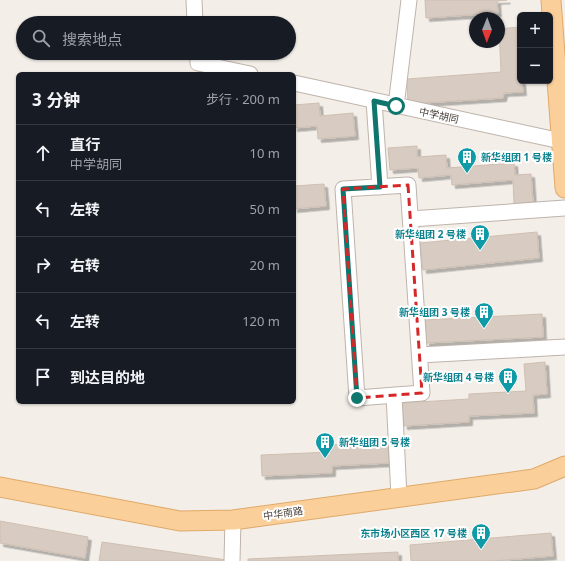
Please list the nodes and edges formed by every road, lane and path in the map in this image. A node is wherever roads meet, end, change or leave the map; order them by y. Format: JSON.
{"nodes":[{"id":1,"x":194,"y":0,"type":"edge"},
{"id":2,"x":409,"y":0,"type":"edge"},
{"id":3,"x":551,"y":0,"type":"edge"},
{"id":4,"x":195,"y":16,"type":"edge"},
{"id":5,"x":204,"y":60,"type":"edge"},
{"id":6,"x":244,"y":72,"type":"edge"},
{"id":7,"x":296,"y":84,"type":"edge"},
{"id":8,"x":374,"y":101,"type":"junction"},
{"id":9,"x":396,"y":106,"type":"junction"},
{"id":10,"x":563,"y":141,"type":"edge"},
{"id":11,"x":380,"y":187,"type":"junction"},
{"id":12,"x":565,"y":188,"type":"edge"},
{"id":13,"x":565,"y":208,"type":"edge"},
{"id":14,"x":411,"y":219,"type":"junction"},
{"id":15,"x":565,"y":347,"type":"edge"},
{"id":16,"x":420,"y":355,"type":"junction"},
{"id":17,"x":394,"y":395,"type":"junction"},
{"id":18,"x":565,"y":466,"type":"edge"},
{"id":19,"x":0,"y":487,"type":"edge"},
{"id":20,"x":399,"y":497,"type":"junction"},
{"id":21,"x":233,"y":520,"type":"junction"},
{"id":22,"x":232,"y":561,"type":"edge"}],
"edges":[{"from":1,"to":4,"type":"street"},
{"from":2,"to":9,"type":"street"},
{"from":3,"to":10,"type":"main road"},
{"from":5,"to":6,"type":"street"},
{"from":7,"to":8,"type":"street","name":"中学胡同"},
{"from":8,"to":9,"type":"street","name":"中学胡同"},
{"from":8,"to":11,"type":"street"},
{"from":9,"to":10,"type":"street","name":"中学胡同"},
{"from":10,"to":12,"type":"main road"},
{"from":11,"to":14,"type":"street"},
{"from":11,"to":17,"type":"street"},
{"from":13,"to":14,"type":"street"},
{"from":14,"to":16,"type":"street"},
{"from":15,"to":16,"type":"street"},
{"from":16,"to":17,"type":"street"},
{"from":17,"to":20,"type":"street"},
{"from":18,"to":20,"type":"main road","name":"中华南路"},
{"from":19,"to":21,"type":"main road","name":"中华南路"},
{"from":20,"to":21,"type":"main road","name":"中华南路"},
{"from":21,"to":22,"type":"street"}]}
